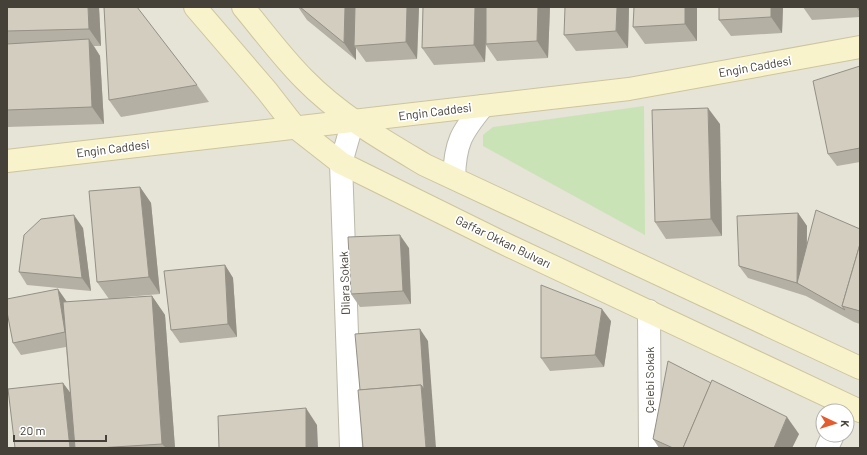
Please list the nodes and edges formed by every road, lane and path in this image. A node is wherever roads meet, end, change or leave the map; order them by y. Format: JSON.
{"nodes":[{"id":1,"x":195,"y":7,"type":"edge"},
{"id":2,"x":248,"y":10,"type":"edge"},
{"id":3,"x":860,"y":47,"type":"edge"},
{"id":4,"x":483,"y":106,"type":"junction"},
{"id":5,"x":353,"y":121,"type":"junction"},
{"id":6,"x":295,"y":127,"type":"junction"},
{"id":7,"x":7,"y":161,"type":"edge"},
{"id":8,"x":341,"y":162,"type":"junction"},
{"id":9,"x":454,"y":178,"type":"junction"},
{"id":10,"x":649,"y":312,"type":"junction"},
{"id":11,"x":860,"y":368,"type":"edge"},
{"id":12,"x":839,"y":403,"type":"edge"},
{"id":13,"x":351,"y":448,"type":"edge"},
{"id":14,"x":650,"y":448,"type":"edge"}],
"edges":[{"from":1,"to":6,"type":"main road","name":"Gaffar Okkan Bulvarı"},
{"from":2,"to":5,"type":"main road"},
{"from":3,"to":4,"type":"main road","name":"Engin Caddesi"},
{"from":4,"to":5,"type":"main road","name":"Engin Caddesi"},
{"from":4,"to":9,"type":"street"},
{"from":5,"to":6,"type":"main road","name":"Engin Caddesi"},
{"from":5,"to":8,"type":"street","name":"Dilara Sokak"},
{"from":5,"to":9,"type":"main road"},
{"from":6,"to":7,"type":"main road","name":"Engin Caddesi"},
{"from":6,"to":8,"type":"main road","name":"Gaffar Okkan Bulvarı"},
{"from":8,"to":10,"type":"main road","name":"Gaffar Okkan Bulvarı"},
{"from":8,"to":13,"type":"street","name":"Dilara Sokak"},
{"from":9,"to":11,"type":"main road"},
{"from":10,"to":12,"type":"main road","name":"Gaffar Okkan Bulvarı"},
{"from":10,"to":14,"type":"street","name":"Çelebi Sokak"}]}
